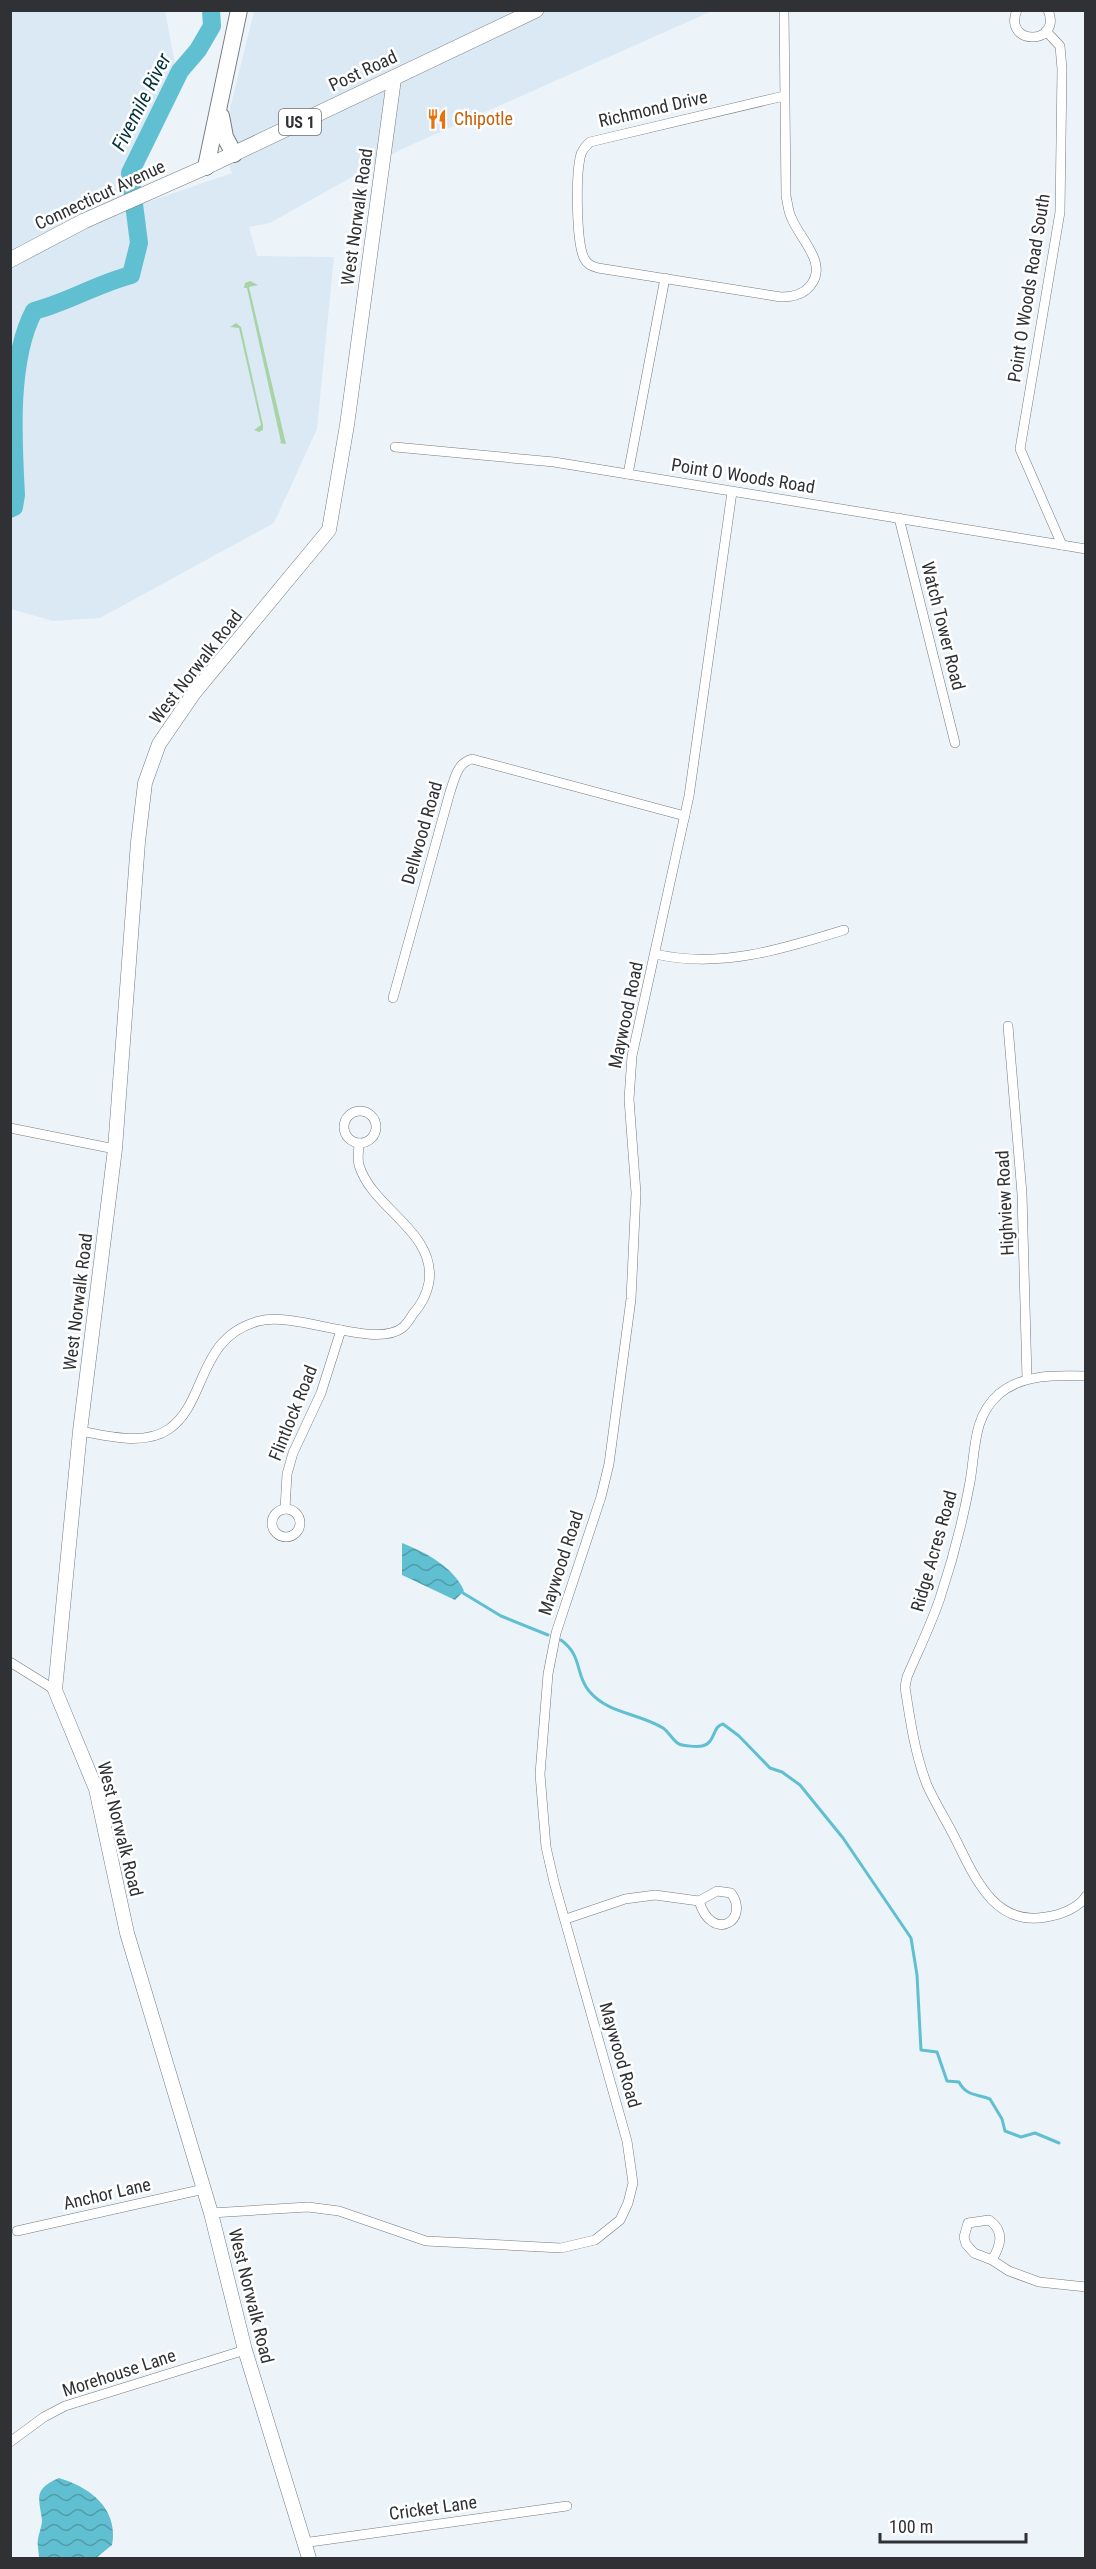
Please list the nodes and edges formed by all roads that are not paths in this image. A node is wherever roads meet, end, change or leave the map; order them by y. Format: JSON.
{"nodes":[{"id":1,"x":239,"y":10,"type":"edge"},
{"id":2,"x":536,"y":10,"type":"edge"},
{"id":3,"x":784,"y":10,"type":"edge"},
{"id":4,"x":1017,"y":10,"type":"edge"},
{"id":5,"x":1048,"y":10,"type":"edge"},
{"id":6,"x":1046,"y":32,"type":"junction"},
{"id":7,"x":394,"y":78,"type":"junction"},
{"id":8,"x":223,"y":85,"type":"junction"},
{"id":9,"x":784,"y":96,"type":"junction"},
{"id":10,"x":234,"y":154,"type":"junction"},
{"id":11,"x":206,"y":166,"type":"junction"},
{"id":12,"x":10,"y":260,"type":"edge"},
{"id":13,"x":664,"y":278,"type":"junction"},
{"id":14,"x":395,"y":447,"type":"dead end"},
{"id":15,"x":628,"y":474,"type":"junction"},
{"id":16,"x":732,"y":492,"type":"junction"},
{"id":17,"x":899,"y":518,"type":"junction"},
{"id":18,"x":1062,"y":545,"type":"junction"},
{"id":19,"x":1086,"y":549,"type":"edge"},
{"id":20,"x":955,"y":743,"type":"dead end"},
{"id":21,"x":685,"y":816,"type":"junction"},
{"id":22,"x":844,"y":930,"type":"dead end"},
{"id":23,"x":655,"y":954,"type":"junction"},
{"id":24,"x":393,"y":998,"type":"dead end"},
{"id":25,"x":1008,"y":1026,"type":"dead end"},
{"id":26,"x":10,"y":1128,"type":"edge"},
{"id":27,"x":359,"y":1143,"type":"dead end"},
{"id":28,"x":115,"y":1149,"type":"junction"},
{"id":29,"x":341,"y":1330,"type":"junction"},
{"id":30,"x":1086,"y":1376,"type":"edge"},
{"id":31,"x":1027,"y":1379,"type":"junction"},
{"id":32,"x":80,"y":1431,"type":"junction"},
{"id":33,"x":285,"y":1509,"type":"dead end"},
{"id":34,"x":10,"y":1662,"type":"edge"},
{"id":35,"x":55,"y":1690,"type":"junction"},
{"id":36,"x":1086,"y":1896,"type":"edge"},
{"id":37,"x":699,"y":1901,"type":"junction"},
{"id":38,"x":566,"y":1919,"type":"junction"},
{"id":39,"x":204,"y":2189,"type":"junction"},
{"id":40,"x":212,"y":2213,"type":"junction"},
{"id":41,"x":17,"y":2231,"type":"dead end"},
{"id":42,"x":992,"y":2260,"type":"junction"},
{"id":43,"x":1086,"y":2287,"type":"edge"},
{"id":44,"x":245,"y":2350,"type":"junction"},
{"id":45,"x":10,"y":2442,"type":"edge"},
{"id":46,"x":567,"y":2506,"type":"dead end"},
{"id":47,"x":303,"y":2543,"type":"junction"},
{"id":48,"x":309,"y":2559,"type":"edge"}],
"edges":[{"from":1,"to":8,"type":"highway"},
{"from":2,"to":7,"type":"main road","name":"Post Road","number":"US 1"},
{"from":3,"to":9,"type":"street","name":"Richmond Drive"},
{"from":4,"to":6,"type":"street"},
{"from":5,"to":6,"type":"street"},
{"from":6,"to":18,"type":"street","name":"Point O Woods Road South"},
{"from":7,"to":10,"type":"main road","name":"Post Road","number":"US 1"},
{"from":7,"to":28,"type":"main road","name":"West Norwalk Road"},
{"from":8,"to":10,"type":"highway"},
{"from":8,"to":11,"type":"highway"},
{"from":9,"to":13,"type":"street","name":"Richmond Drive"},
{"from":9,"to":13,"type":"street","name":"Richmond Drive"},
{"from":10,"to":11,"type":"main road","name":"Post Road","number":"US 1"},
{"from":11,"to":12,"type":"main road","name":"Connecticut Avenue","number":"US 1"},
{"from":13,"to":15,"type":"street"},
{"from":14,"to":15,"type":"street","name":"Point O Woods Road"},
{"from":15,"to":16,"type":"street","name":"Point O Woods Road"},
{"from":16,"to":17,"type":"street","name":"Point O Woods Road"},
{"from":16,"to":21,"type":"street","name":"Maywood Road"},
{"from":17,"to":18,"type":"street","name":"Point O Woods Road"},
{"from":17,"to":20,"type":"street","name":"Watch Tower Road"},
{"from":18,"to":19,"type":"street","name":"Point O Woods Road"},
{"from":21,"to":23,"type":"street","name":"Maywood Road"},
{"from":21,"to":24,"type":"street","name":"Dellwood Road"},
{"from":22,"to":23,"type":"street"},
{"from":23,"to":38,"type":"street","name":"Maywood Road"},
{"from":25,"to":31,"type":"street","name":"Highview Road"},
{"from":26,"to":28,"type":"street"},
{"from":27,"to":29,"type":"street"},
{"from":28,"to":32,"type":"main road","name":"West Norwalk Road"},
{"from":29,"to":32,"type":"street"},
{"from":29,"to":33,"type":"street","name":"Flintlock Road"},
{"from":30,"to":31,"type":"street","name":"Ridge Acres Road"},
{"from":31,"to":36,"type":"street","name":"Ridge Acres Road"},
{"from":32,"to":35,"type":"main road","name":"West Norwalk Road"},
{"from":34,"to":35,"type":"street"},
{"from":35,"to":39,"type":"main road","name":"West Norwalk Road"},
{"from":37,"to":37,"type":"street"},
{"from":37,"to":38,"type":"street"},
{"from":38,"to":40,"type":"street","name":"Maywood Road"},
{"from":39,"to":40,"type":"main road","name":"West Norwalk Road"},
{"from":39,"to":41,"type":"street","name":"Anchor Lane"},
{"from":40,"to":44,"type":"main road","name":"West Norwalk Road"},
{"from":42,"to":42,"type":"street"},
{"from":42,"to":43,"type":"street"},
{"from":44,"to":45,"type":"street","name":"Morehouse Lane"},
{"from":44,"to":47,"type":"main road","name":"West Norwalk Road"},
{"from":46,"to":47,"type":"street","name":"Cricket Lane"},
{"from":47,"to":48,"type":"main road","name":"West Norwalk Road"}]}
